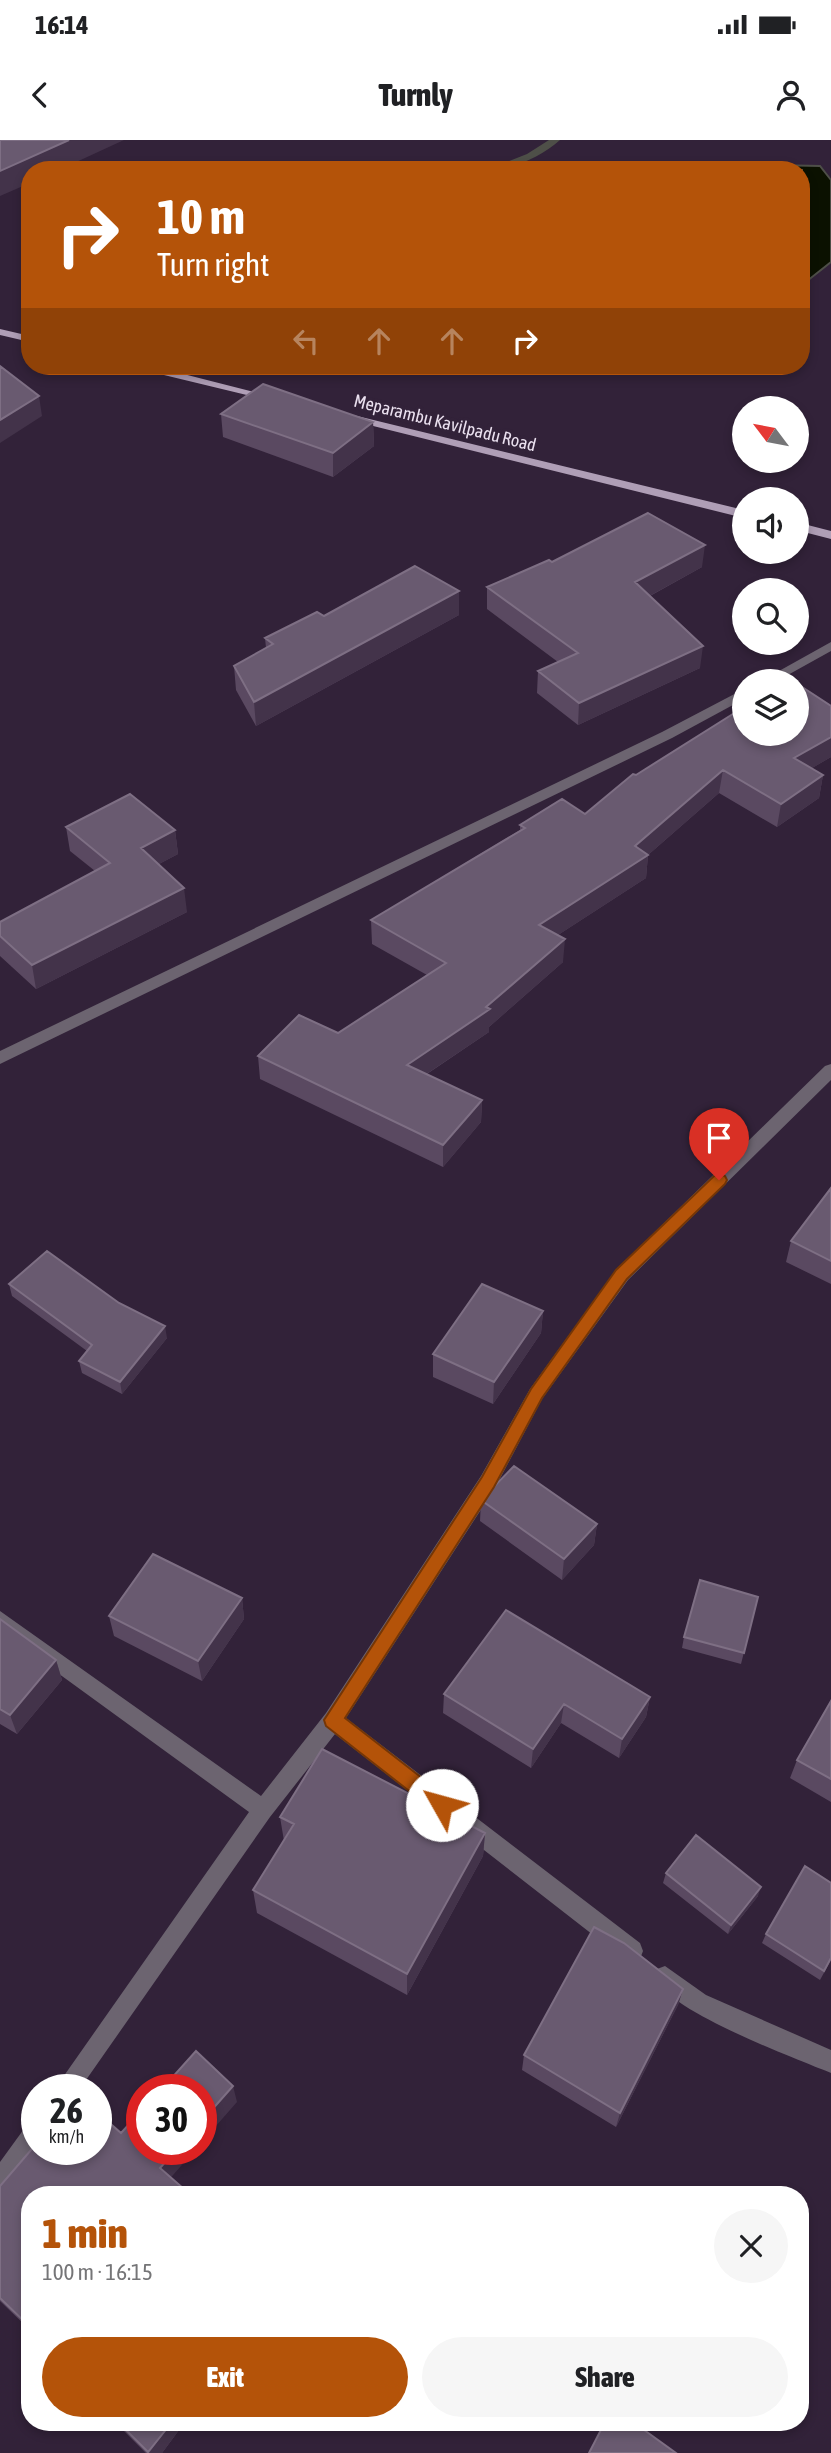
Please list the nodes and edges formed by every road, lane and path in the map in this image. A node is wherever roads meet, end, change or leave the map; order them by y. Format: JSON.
{"nodes":[{"id":1,"x":0,"y":332,"type":"edge"},
{"id":2,"x":21,"y":337,"type":"edge"},
{"id":3,"x":176,"y":375,"type":"edge"},
{"id":4,"x":287,"y":402,"type":"edge"},
{"id":5,"x":340,"y":415,"type":"edge"},
{"id":6,"x":732,"y":511,"type":"edge"},
{"id":7,"x":809,"y":529,"type":"edge"},
{"id":8,"x":831,"y":535,"type":"edge"},
{"id":9,"x":831,"y":646,"type":"edge"},
{"id":10,"x":789,"y":669,"type":"edge"},
{"id":11,"x":732,"y":700,"type":"edge"},
{"id":12,"x":0,"y":1058,"type":"edge"},
{"id":13,"x":831,"y":1070,"type":"edge"},
{"id":14,"x":0,"y":1620,"type":"edge"},
{"id":15,"x":333,"y":1720,"type":"junction"},
{"id":16,"x":263,"y":1810,"type":"junction"},
{"id":17,"x":831,"y":2062,"type":"edge"},
{"id":18,"x":76,"y":2074,"type":"edge"},
{"id":19,"x":21,"y":2152,"type":"edge"},
{"id":20,"x":0,"y":2182,"type":"edge"}],
"edges":[{"from":1,"to":2,"type":"main road"},
{"from":3,"to":4,"type":"main road"},
{"from":5,"to":6,"type":"main road","name":"Meparambu Kavilpadu Road"},
{"from":7,"to":8,"type":"main road"},
{"from":9,"to":10,"type":"street"},
{"from":11,"to":12,"type":"street"},
{"from":13,"to":15,"type":"street"},
{"from":14,"to":16,"type":"street"},
{"from":15,"to":16,"type":"street"},
{"from":15,"to":17,"type":"street"},
{"from":16,"to":18,"type":"street"},
{"from":19,"to":20,"type":"street"}]}
